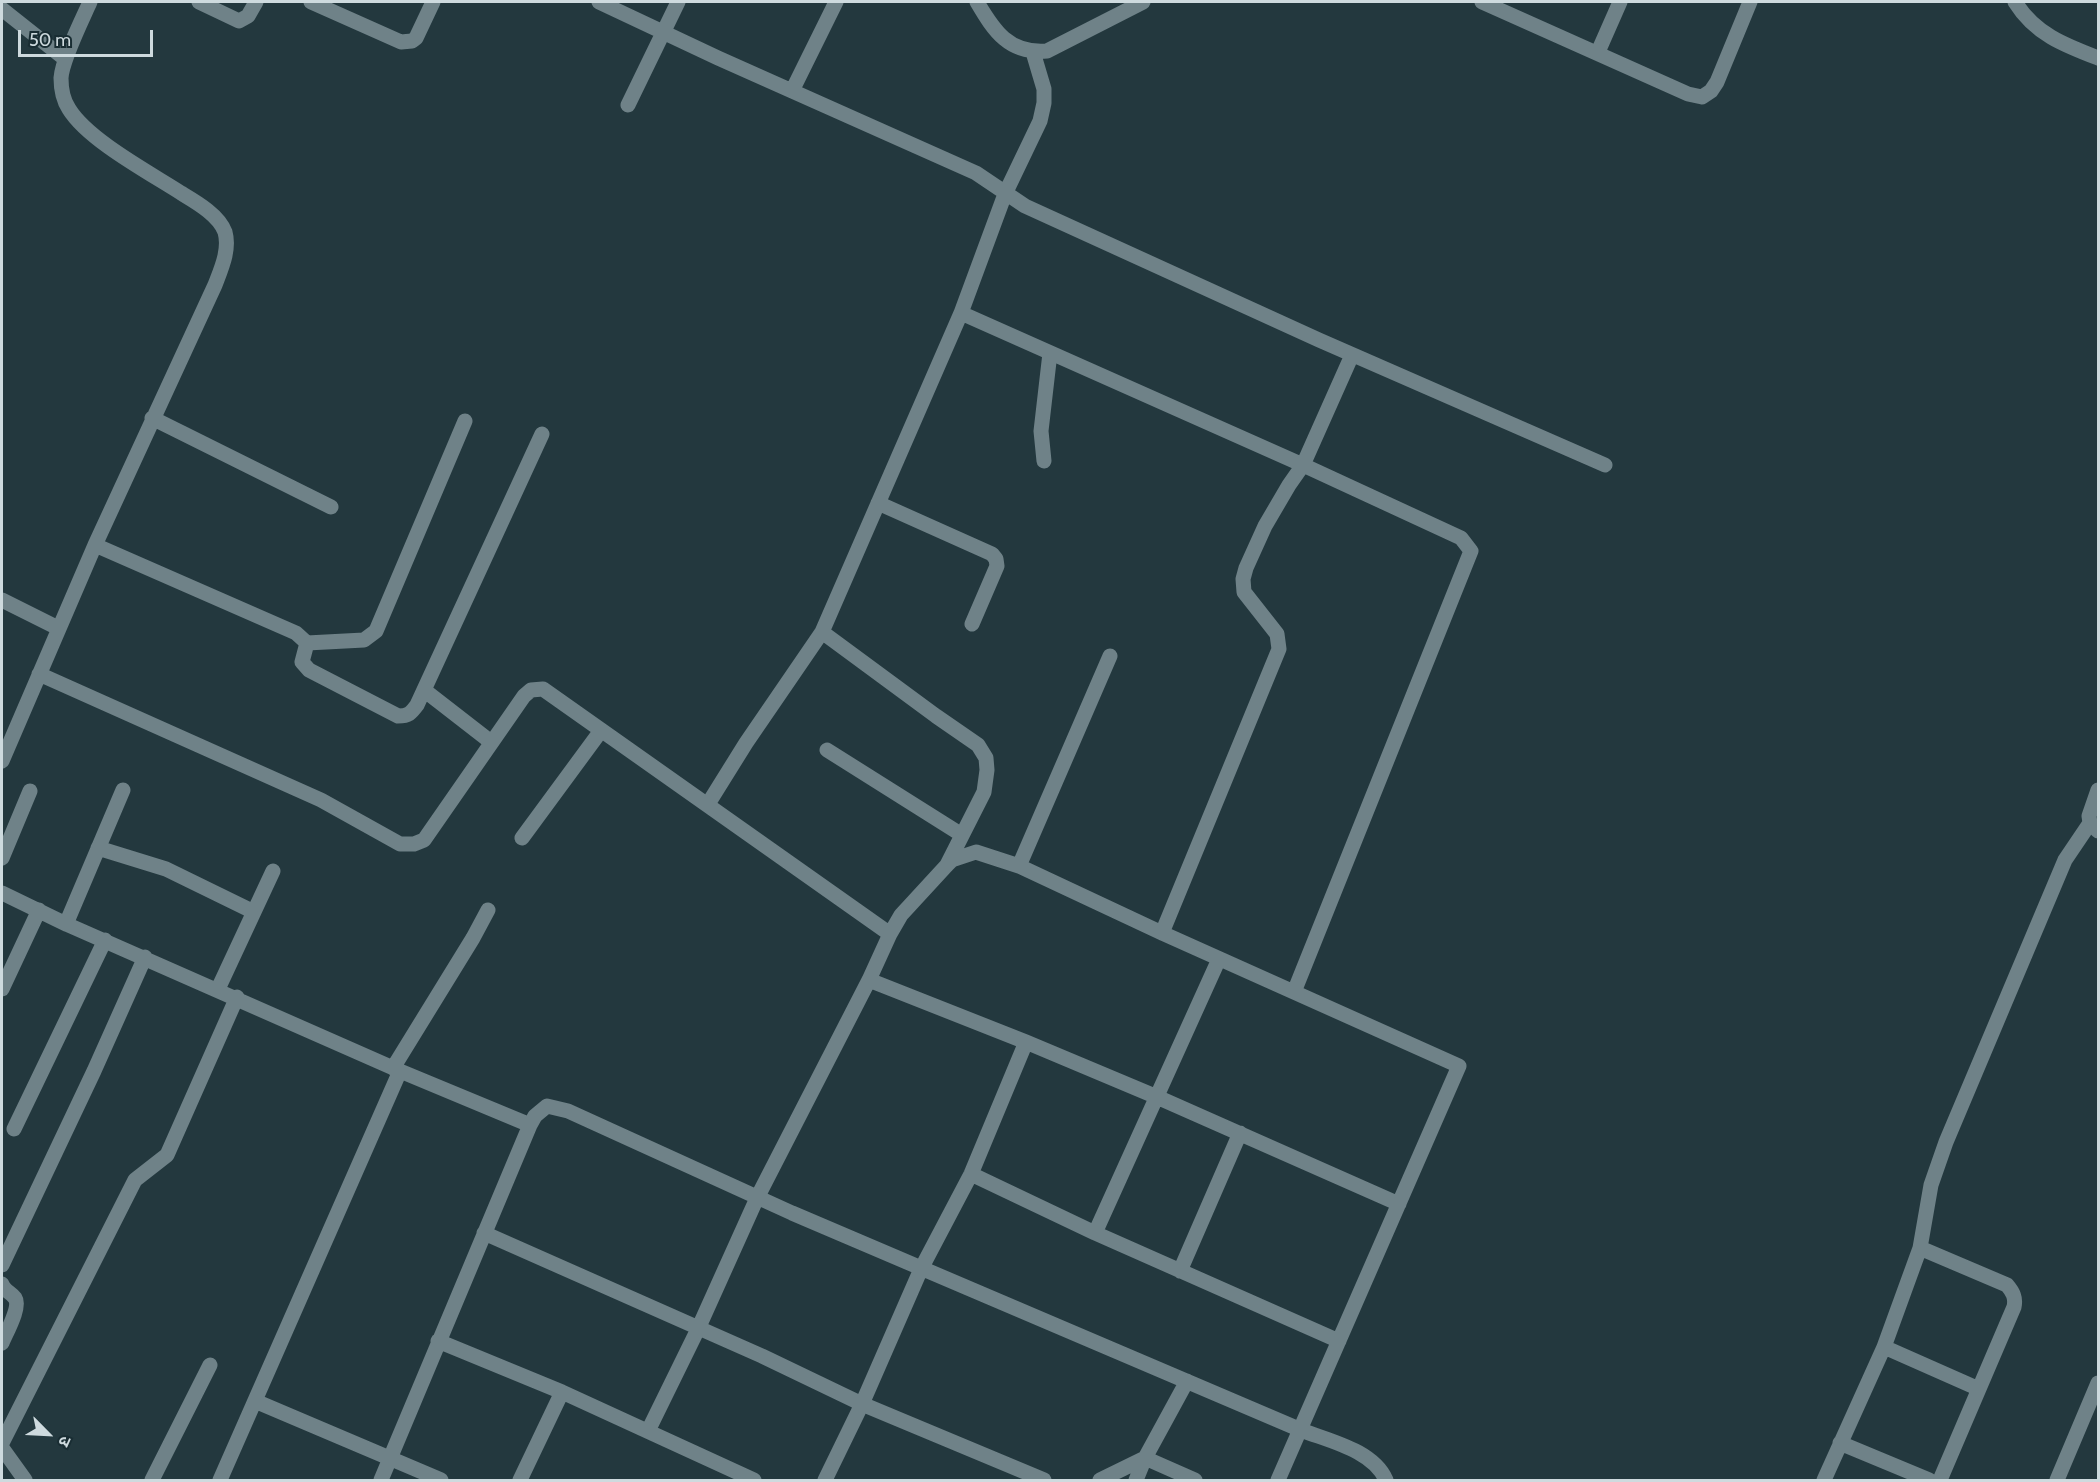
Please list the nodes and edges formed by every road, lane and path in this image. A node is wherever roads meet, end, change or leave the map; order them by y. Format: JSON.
{"nodes":[{"id":1,"x":90,"y":2,"type":"edge"},
{"id":2,"x":199,"y":2,"type":"edge"},
{"id":3,"x":256,"y":2,"type":"edge"},
{"id":4,"x":311,"y":2,"type":"edge"},
{"id":5,"x":433,"y":2,"type":"edge"},
{"id":6,"x":599,"y":2,"type":"edge"},
{"id":7,"x":678,"y":2,"type":"edge"},
{"id":8,"x":836,"y":2,"type":"edge"},
{"id":9,"x":977,"y":2,"type":"edge"},
{"id":10,"x":1143,"y":2,"type":"edge"},
{"id":11,"x":1482,"y":2,"type":"edge"},
{"id":12,"x":1620,"y":2,"type":"edge"},
{"id":13,"x":1750,"y":2,"type":"edge"},
{"id":14,"x":2015,"y":2,"type":"edge"},
{"id":15,"x":2,"y":9,"type":"edge"},
{"id":16,"x":664,"y":32,"type":"junction"},
{"id":17,"x":1033,"y":52,"type":"junction"},
{"id":18,"x":1598,"y":52,"type":"junction"},
{"id":19,"x":2098,"y":58,"type":"edge"},
{"id":20,"x":65,"y":59,"type":"junction"},
{"id":21,"x":792,"y":92,"type":"junction"},
{"id":22,"x":628,"y":105,"type":"dead end"},
{"id":23,"x":1005,"y":194,"type":"junction"},
{"id":24,"x":961,"y":313,"type":"junction"},
{"id":25,"x":1050,"y":353,"type":"junction"},
{"id":26,"x":1352,"y":355,"type":"junction"},
{"id":27,"x":153,"y":418,"type":"junction"},
{"id":28,"x":465,"y":422,"type":"dead end"},
{"id":29,"x":542,"y":434,"type":"dead end"},
{"id":30,"x":1044,"y":461,"type":"dead end"},
{"id":31,"x":1303,"y":465,"type":"junction"},
{"id":32,"x":1605,"y":465,"type":"dead end"},
{"id":33,"x":878,"y":503,"type":"junction"},
{"id":34,"x":331,"y":507,"type":"dead end"},
{"id":35,"x":95,"y":545,"type":"junction"},
{"id":36,"x":2,"y":600,"type":"edge"},
{"id":37,"x":972,"y":624,"type":"dead end"},
{"id":38,"x":58,"y":628,"type":"junction"},
{"id":39,"x":822,"y":632,"type":"junction"},
{"id":40,"x":307,"y":643,"type":"junction"},
{"id":41,"x":1110,"y":656,"type":"dead end"},
{"id":42,"x":39,"y":674,"type":"junction"},
{"id":43,"x":424,"y":690,"type":"junction"},
{"id":44,"x":600,"y":732,"type":"junction"},
{"id":45,"x":491,"y":742,"type":"junction"},
{"id":46,"x":827,"y":750,"type":"dead end"},
{"id":47,"x":2,"y":761,"type":"edge"},
{"id":48,"x":123,"y":790,"type":"dead end"},
{"id":49,"x":2098,"y":790,"type":"edge"},
{"id":50,"x":30,"y":791,"type":"dead end"},
{"id":51,"x":708,"y":804,"type":"junction"},
{"id":52,"x":2094,"y":827,"type":"edge"},
{"id":53,"x":962,"y":835,"type":"junction"},
{"id":54,"x":522,"y":838,"type":"dead end"},
{"id":55,"x":98,"y":848,"type":"junction"},
{"id":56,"x":2,"y":858,"type":"edge"},
{"id":57,"x":947,"y":865,"type":"junction"},
{"id":58,"x":1019,"y":866,"type":"junction"},
{"id":59,"x":273,"y":871,"type":"dead end"},
{"id":60,"x":2,"y":892,"type":"edge"},
{"id":61,"x":39,"y":910,"type":"junction"},
{"id":62,"x":488,"y":910,"type":"dead end"},
{"id":63,"x":254,"y":912,"type":"junction"},
{"id":64,"x":66,"y":924,"type":"junction"},
{"id":65,"x":1162,"y":933,"type":"junction"},
{"id":66,"x":890,"y":934,"type":"junction"},
{"id":67,"x":105,"y":940,"type":"junction"},
{"id":68,"x":144,"y":957,"type":"junction"},
{"id":69,"x":1219,"y":959,"type":"junction"},
{"id":70,"x":869,"y":980,"type":"junction"},
{"id":71,"x":2,"y":989,"type":"edge"},
{"id":72,"x":218,"y":990,"type":"junction"},
{"id":73,"x":1294,"y":992,"type":"junction"},
{"id":74,"x":237,"y":997,"type":"junction"},
{"id":75,"x":1026,"y":1042,"type":"junction"},
{"id":76,"x":396,"y":1069,"type":"junction"},
{"id":77,"x":1157,"y":1097,"type":"junction"},
{"id":78,"x":530,"y":1125,"type":"junction"},
{"id":79,"x":14,"y":1130,"type":"dead end"},
{"id":80,"x":1239,"y":1133,"type":"junction"},
{"id":81,"x":971,"y":1174,"type":"junction"},
{"id":82,"x":757,"y":1198,"type":"junction"},
{"id":83,"x":1399,"y":1204,"type":"junction"},
{"id":84,"x":484,"y":1233,"type":"junction"},
{"id":85,"x":1095,"y":1233,"type":"junction"},
{"id":86,"x":1920,"y":1248,"type":"junction"},
{"id":87,"x":2,"y":1265,"type":"edge"},
{"id":88,"x":921,"y":1269,"type":"junction"},
{"id":89,"x":1180,"y":1270,"type":"junction"},
{"id":90,"x":2,"y":1284,"type":"edge"},
{"id":91,"x":698,"y":1329,"type":"junction"},
{"id":92,"x":438,"y":1341,"type":"junction"},
{"id":93,"x":1339,"y":1341,"type":"junction"},
{"id":94,"x":2,"y":1343,"type":"edge"},
{"id":95,"x":1884,"y":1347,"type":"junction"},
{"id":96,"x":210,"y":1365,"type":"dead end"},
{"id":97,"x":1187,"y":1381,"type":"junction"},
{"id":98,"x":2098,"y":1383,"type":"edge"},
{"id":99,"x":1979,"y":1389,"type":"junction"},
{"id":100,"x":562,"y":1392,"type":"junction"},
{"id":101,"x":255,"y":1401,"type":"junction"},
{"id":102,"x":862,"y":1404,"type":"junction"},
{"id":103,"x":1301,"y":1430,"type":"junction"},
{"id":104,"x":648,"y":1431,"type":"junction"},
{"id":105,"x":1840,"y":1443,"type":"junction"},
{"id":106,"x":2,"y":1446,"type":"edge"},
{"id":107,"x":1144,"y":1458,"type":"junction"},
{"id":108,"x":390,"y":1460,"type":"junction"},
{"id":109,"x":1011,"y":1474,"type":"edge"},
{"id":110,"x":2060,"y":1479,"type":"edge"},
{"id":111,"x":25,"y":1480,"type":"edge"},
{"id":112,"x":152,"y":1480,"type":"edge"},
{"id":113,"x":220,"y":1480,"type":"edge"},
{"id":114,"x":381,"y":1480,"type":"edge"},
{"id":115,"x":441,"y":1480,"type":"edge"},
{"id":116,"x":520,"y":1480,"type":"edge"},
{"id":117,"x":754,"y":1480,"type":"edge"},
{"id":118,"x":825,"y":1480,"type":"edge"},
{"id":119,"x":1044,"y":1480,"type":"edge"},
{"id":120,"x":1100,"y":1480,"type":"edge"},
{"id":121,"x":1136,"y":1480,"type":"edge"},
{"id":122,"x":1195,"y":1480,"type":"edge"},
{"id":123,"x":1278,"y":1480,"type":"edge"},
{"id":124,"x":1386,"y":1480,"type":"edge"},
{"id":125,"x":1824,"y":1480,"type":"edge"},
{"id":126,"x":1929,"y":1480,"type":"edge"},
{"id":127,"x":1940,"y":1480,"type":"edge"}],
"edges":[{"from":1,"to":20,"type":"street"},
{"from":2,"to":3,"type":"street"},
{"from":4,"to":5,"type":"street"},
{"from":6,"to":16,"type":"street"},
{"from":7,"to":16,"type":"street"},
{"from":8,"to":21,"type":"street"},
{"from":9,"to":17,"type":"street"},
{"from":10,"to":17,"type":"street"},
{"from":11,"to":18,"type":"street"},
{"from":12,"to":18,"type":"street"},
{"from":13,"to":18,"type":"street"},
{"from":14,"to":19,"type":"street"},
{"from":15,"to":20,"type":"street"},
{"from":16,"to":21,"type":"street"},
{"from":16,"to":22,"type":"street"},
{"from":17,"to":23,"type":"street"},
{"from":20,"to":27,"type":"street"},
{"from":21,"to":23,"type":"street"},
{"from":23,"to":24,"type":"street"},
{"from":23,"to":26,"type":"street"},
{"from":24,"to":25,"type":"street"},
{"from":24,"to":33,"type":"street"},
{"from":25,"to":30,"type":"street"},
{"from":25,"to":31,"type":"street"},
{"from":26,"to":31,"type":"street"},
{"from":26,"to":32,"type":"street"},
{"from":27,"to":34,"type":"street"},
{"from":27,"to":35,"type":"street"},
{"from":28,"to":40,"type":"street"},
{"from":29,"to":43,"type":"street"},
{"from":31,"to":65,"type":"street"},
{"from":31,"to":73,"type":"street"},
{"from":33,"to":37,"type":"street"},
{"from":33,"to":39,"type":"street"},
{"from":35,"to":38,"type":"street"},
{"from":35,"to":40,"type":"street"},
{"from":36,"to":38,"type":"street"},
{"from":38,"to":42,"type":"street"},
{"from":39,"to":51,"type":"street"},
{"from":39,"to":53,"type":"street"},
{"from":40,"to":43,"type":"street"},
{"from":41,"to":58,"type":"street"},
{"from":42,"to":45,"type":"street"},
{"from":42,"to":47,"type":"street"},
{"from":43,"to":45,"type":"street"},
{"from":44,"to":45,"type":"street"},
{"from":44,"to":51,"type":"street"},
{"from":44,"to":54,"type":"street"},
{"from":46,"to":53,"type":"street"},
{"from":48,"to":55,"type":"street"},
{"from":49,"to":52,"type":"street"},
{"from":50,"to":56,"type":"street"},
{"from":51,"to":66,"type":"street"},
{"from":52,"to":86,"type":"street"},
{"from":53,"to":57,"type":"street"},
{"from":55,"to":63,"type":"street"},
{"from":55,"to":64,"type":"street"},
{"from":57,"to":58,"type":"street"},
{"from":57,"to":66,"type":"street"},
{"from":58,"to":65,"type":"street"},
{"from":59,"to":63,"type":"street"},
{"from":60,"to":61,"type":"street"},
{"from":61,"to":64,"type":"street"},
{"from":61,"to":71,"type":"street"},
{"from":62,"to":76,"type":"street"},
{"from":63,"to":72,"type":"street"},
{"from":64,"to":67,"type":"street"},
{"from":65,"to":69,"type":"street"},
{"from":66,"to":70,"type":"street"},
{"from":67,"to":68,"type":"street"},
{"from":67,"to":79,"type":"street"},
{"from":68,"to":72,"type":"street"},
{"from":68,"to":87,"type":"street"},
{"from":69,"to":73,"type":"street"},
{"from":69,"to":77,"type":"street"},
{"from":70,"to":75,"type":"street"},
{"from":70,"to":82,"type":"street"},
{"from":72,"to":74,"type":"street"},
{"from":73,"to":83,"type":"street"},
{"from":74,"to":76,"type":"street"},
{"from":74,"to":106,"type":"street"},
{"from":75,"to":77,"type":"street"},
{"from":75,"to":81,"type":"street"},
{"from":76,"to":78,"type":"street"},
{"from":76,"to":101,"type":"street"},
{"from":77,"to":80,"type":"street"},
{"from":77,"to":85,"type":"street"},
{"from":78,"to":82,"type":"street"},
{"from":78,"to":84,"type":"street"},
{"from":80,"to":83,"type":"street"},
{"from":80,"to":89,"type":"street"},
{"from":81,"to":85,"type":"street"},
{"from":81,"to":88,"type":"street"},
{"from":82,"to":88,"type":"street"},
{"from":82,"to":91,"type":"street"},
{"from":83,"to":93,"type":"street"},
{"from":84,"to":91,"type":"street"},
{"from":84,"to":92,"type":"street"},
{"from":85,"to":89,"type":"street"},
{"from":86,"to":95,"type":"street"},
{"from":86,"to":99,"type":"street"},
{"from":88,"to":97,"type":"street"},
{"from":88,"to":102,"type":"street"},
{"from":89,"to":93,"type":"street"},
{"from":90,"to":94,"type":"street"},
{"from":91,"to":102,"type":"street"},
{"from":91,"to":104,"type":"street"},
{"from":92,"to":100,"type":"street"},
{"from":92,"to":108,"type":"street"},
{"from":93,"to":103,"type":"street"},
{"from":95,"to":99,"type":"street"},
{"from":95,"to":105,"type":"street"},
{"from":96,"to":112,"type":"street"},
{"from":97,"to":103,"type":"street"},
{"from":97,"to":107,"type":"street"},
{"from":98,"to":110,"type":"street"},
{"from":99,"to":127,"type":"street"},
{"from":100,"to":104,"type":"street"},
{"from":100,"to":116,"type":"street"},
{"from":101,"to":108,"type":"street"},
{"from":101,"to":113,"type":"street"},
{"from":102,"to":109,"type":"street"},
{"from":102,"to":118,"type":"street"},
{"from":103,"to":123,"type":"street"},
{"from":103,"to":124,"type":"street"},
{"from":104,"to":117,"type":"street"},
{"from":105,"to":125,"type":"street"},
{"from":105,"to":126,"type":"street"},
{"from":106,"to":111,"type":"street"},
{"from":107,"to":120,"type":"street"},
{"from":107,"to":121,"type":"street"},
{"from":107,"to":122,"type":"street"},
{"from":108,"to":114,"type":"street"},
{"from":108,"to":115,"type":"street"},
{"from":109,"to":119,"type":"street"}]}
